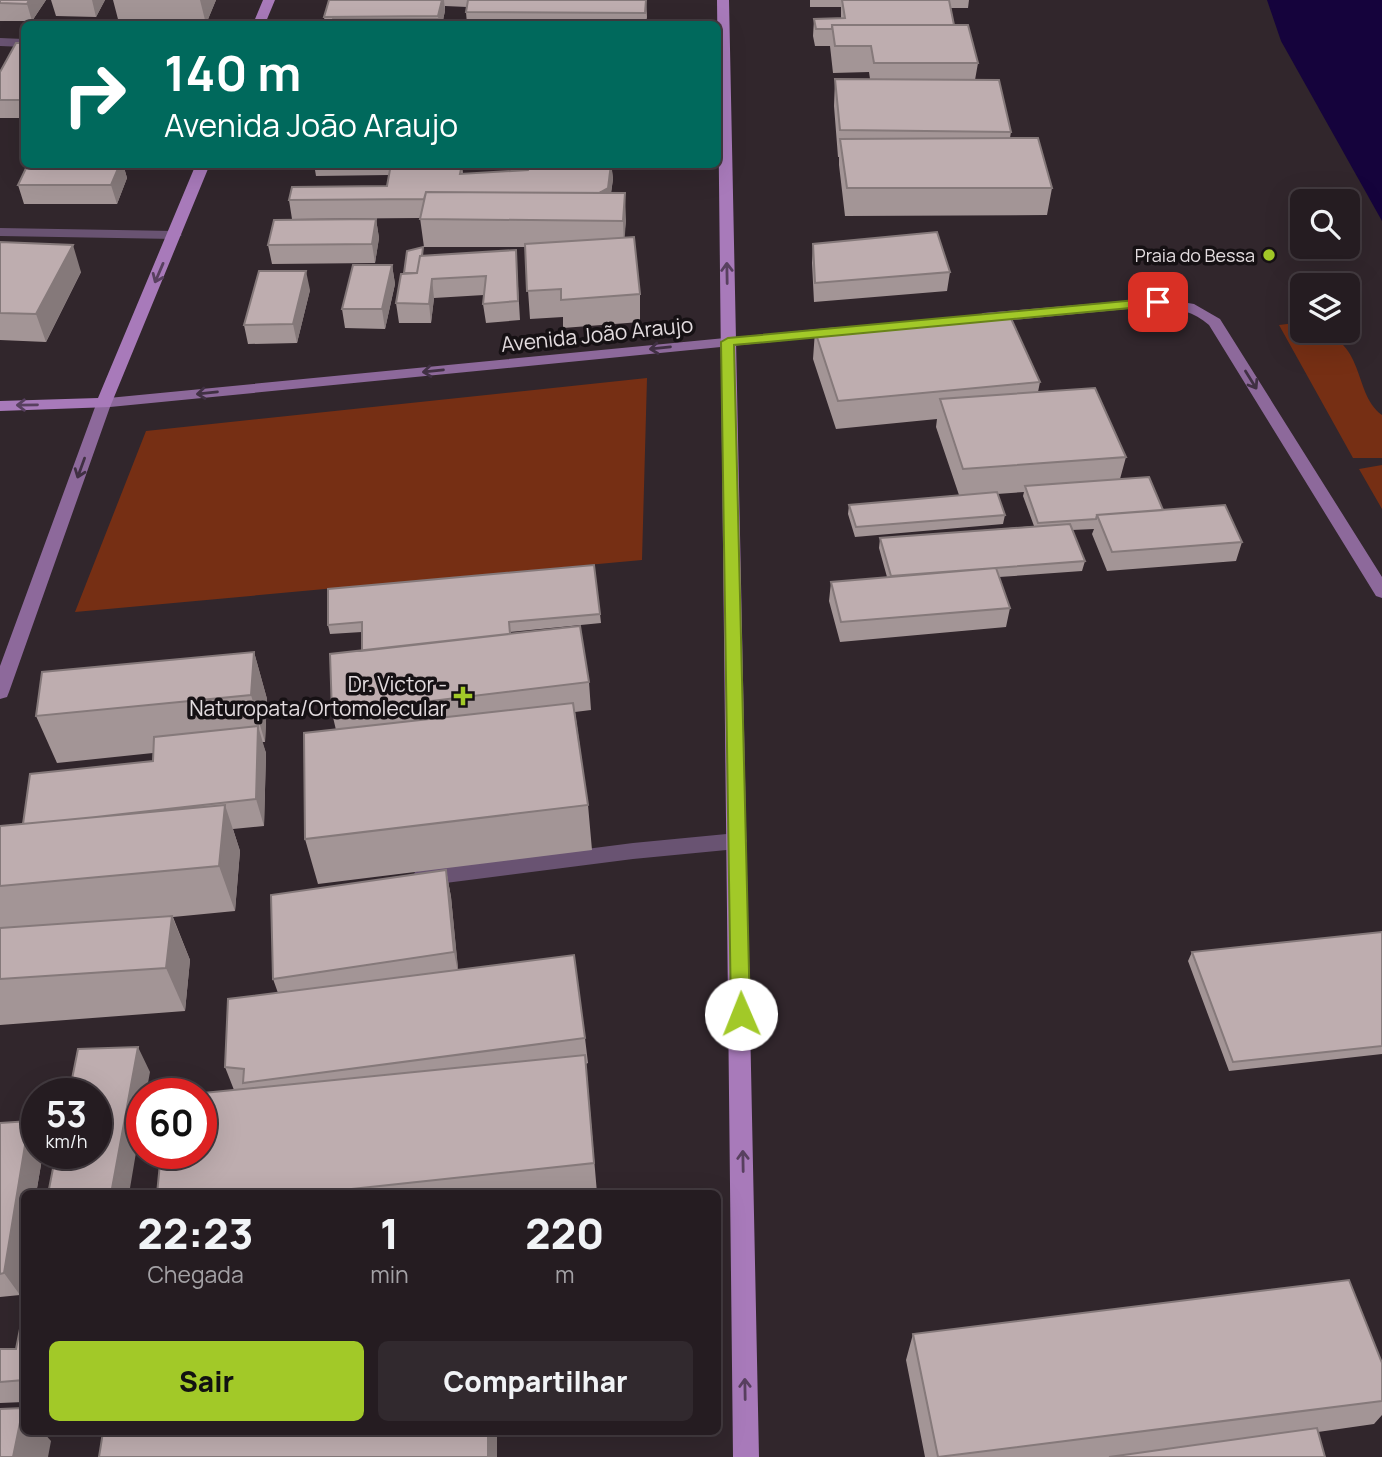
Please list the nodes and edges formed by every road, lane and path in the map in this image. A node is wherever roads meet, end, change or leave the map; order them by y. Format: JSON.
{"nodes":[{"id":1,"x":269,"y":0,"type":"edge"},
{"id":2,"x":723,"y":0,"type":"edge"},
{"id":3,"x":260,"y":21,"type":"edge"},
{"id":4,"x":0,"y":42,"type":"edge"},
{"id":5,"x":21,"y":43,"type":"edge"},
{"id":6,"x":201,"y":168,"type":"edge"},
{"id":7,"x":0,"y":232,"type":"edge"},
{"id":8,"x":175,"y":235,"type":"junction"},
{"id":9,"x":964,"y":320,"type":"edge"},
{"id":10,"x":853,"y":330,"type":"edge"},
{"id":11,"x":728,"y":342,"type":"junction"},
{"id":12,"x":104,"y":403,"type":"junction"},
{"id":13,"x":0,"y":406,"type":"edge"},
{"id":14,"x":1382,"y":592,"type":"edge"},
{"id":15,"x":0,"y":692,"type":"edge"},
{"id":16,"x":737,"y":841,"type":"junction"},
{"id":17,"x":402,"y":881,"type":"edge"},
{"id":18,"x":746,"y":1457,"type":"edge"}],
"edges":[{"from":1,"to":3,"type":"main road"},
{"from":11,"to":2,"type":"main road","one_way":true},
{"from":4,"to":5,"type":"street"},
{"from":6,"to":8,"type":"main road"},
{"from":7,"to":8,"type":"street"},
{"from":8,"to":12,"type":"main road","one_way":true},
{"from":9,"to":14,"type":"main road","one_way":true},
{"from":10,"to":11,"type":"main road","name":"Avenida João Araujo"},
{"from":11,"to":12,"type":"main road","name":"Avenida João Araujo","one_way":true},
{"from":11,"to":16,"type":"main road"},
{"from":12,"to":13,"type":"main road","one_way":true},
{"from":12,"to":15,"type":"main road","one_way":true},
{"from":16,"to":17,"type":"street"},
{"from":18,"to":16,"type":"main road","one_way":true}]}
